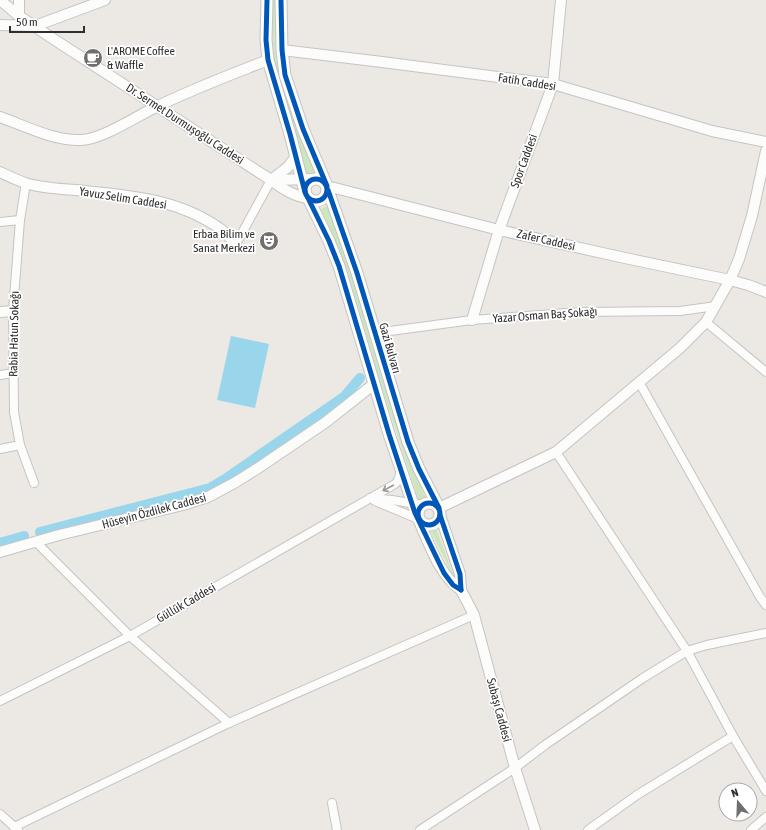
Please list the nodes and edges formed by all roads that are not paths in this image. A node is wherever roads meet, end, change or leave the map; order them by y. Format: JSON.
{"nodes":[{"id":1,"x":0,"y":0,"type":"edge"},
{"id":2,"x":19,"y":0,"type":"edge"},
{"id":3,"x":105,"y":0,"type":"edge"},
{"id":4,"x":267,"y":0,"type":"edge"},
{"id":5,"x":281,"y":0,"type":"edge"},
{"id":6,"x":561,"y":0,"type":"edge"},
{"id":7,"x":19,"y":16,"type":"junction"},
{"id":8,"x":0,"y":25,"type":"edge"},
{"id":9,"x":35,"y":26,"type":"junction"},
{"id":10,"x":282,"y":50,"type":"junction"},
{"id":11,"x":268,"y":60,"type":"junction"},
{"id":12,"x":553,"y":84,"type":"junction"},
{"id":13,"x":157,"y":106,"type":"junction"},
{"id":14,"x":0,"y":117,"type":"edge"},
{"id":15,"x":766,"y":142,"type":"edge"},
{"id":16,"x":766,"y":151,"type":"edge"},
{"id":17,"x":296,"y":156,"type":"junction"},
{"id":18,"x":0,"y":172,"type":"edge"},
{"id":19,"x":315,"y":179,"type":"junction"},
{"id":20,"x":271,"y":180,"type":"junction"},
{"id":21,"x":302,"y":180,"type":"junction"},
{"id":22,"x":26,"y":183,"type":"junction"},
{"id":23,"x":327,"y":188,"type":"junction"},
{"id":24,"x":306,"y":195,"type":"junction"},
{"id":25,"x":20,"y":220,"type":"junction"},
{"id":26,"x":0,"y":222,"type":"edge"},
{"id":27,"x":499,"y":230,"type":"junction"},
{"id":28,"x":236,"y":244,"type":"joint"},
{"id":29,"x":730,"y":280,"type":"junction"},
{"id":30,"x":766,"y":292,"type":"edge"},
{"id":31,"x":716,"y":306,"type":"junction"},
{"id":32,"x":13,"y":311,"type":"junction"},
{"id":33,"x":0,"y":312,"type":"edge"},
{"id":34,"x":472,"y":320,"type":"junction"},
{"id":35,"x":706,"y":322,"type":"junction"},
{"id":36,"x":375,"y":333,"type":"junction"},
{"id":37,"x":766,"y":372,"type":"edge"},
{"id":38,"x":14,"y":373,"type":"junction"},
{"id":39,"x":0,"y":375,"type":"edge"},
{"id":40,"x":639,"y":382,"type":"junction"},
{"id":41,"x":374,"y":384,"type":"junction"},
{"id":42,"x":20,"y":445,"type":"junction"},
{"id":43,"x":0,"y":449,"type":"edge"},
{"id":44,"x":556,"y":452,"type":"junction"},
{"id":45,"x":401,"y":471,"type":"junction"},
{"id":46,"x":34,"y":483,"type":"dead end"},
{"id":47,"x":369,"y":498,"type":"junction"},
{"id":48,"x":417,"y":504,"type":"junction"},
{"id":49,"x":439,"y":512,"type":"junction"},
{"id":50,"x":418,"y":519,"type":"junction"},
{"id":51,"x":36,"y":542,"type":"junction"},
{"id":52,"x":0,"y":552,"type":"edge"},
{"id":53,"x":462,"y":590,"type":"junction"},
{"id":54,"x":766,"y":605,"type":"edge"},
{"id":55,"x":474,"y":615,"type":"junction"},
{"id":56,"x":766,"y":633,"type":"edge"},
{"id":57,"x":130,"y":636,"type":"junction"},
{"id":58,"x":686,"y":652,"type":"junction"},
{"id":59,"x":0,"y":701,"type":"edge"},
{"id":60,"x":229,"y":723,"type":"junction"},
{"id":61,"x":733,"y":736,"type":"junction"},
{"id":62,"x":515,"y":768,"type":"junction"},
{"id":63,"x":766,"y":791,"type":"edge"},
{"id":64,"x":332,"y":803,"type":"dead end"},
{"id":65,"x":0,"y":814,"type":"edge"},
{"id":66,"x":766,"y":817,"type":"edge"},
{"id":67,"x":17,"y":828,"type":"edge"},
{"id":68,"x":337,"y":830,"type":"edge"},
{"id":69,"x":420,"y":830,"type":"edge"},
{"id":70,"x":535,"y":830,"type":"edge"},
{"id":71,"x":588,"y":830,"type":"edge"},
{"id":72,"x":751,"y":830,"type":"edge"}],
"edges":[{"from":1,"to":7,"type":"street","name":"Dr. Sermet Durmuşoğlu Caddesi"},
{"from":2,"to":7,"type":"street"},
{"from":3,"to":9,"type":"street"},
{"from":4,"to":11,"type":"main road"},
{"from":5,"to":10,"type":"main road","name":"Gazi Bulvarı"},
{"from":6,"to":12,"type":"street","name":"Spor Caddesi"},
{"from":7,"to":9,"type":"street","name":"Dr. Sermet Durmuşoğlu Caddesi"},
{"from":8,"to":9,"type":"street"},
{"from":9,"to":13,"type":"street","name":"Dr. Sermet Durmuşoğlu Caddesi"},
{"from":10,"to":12,"type":"street","name":"Fatih Caddesi"},
{"from":10,"to":23,"type":"main road","name":"Gazi Bulvarı"},
{"from":11,"to":13,"type":"street"},
{"from":11,"to":17,"type":"main road"},
{"from":12,"to":15,"type":"street","name":"Fatih Caddesi"},
{"from":12,"to":27,"type":"street","name":"Spor Caddesi"},
{"from":13,"to":14,"type":"street"},
{"from":13,"to":20,"type":"street","name":"Dr. Sermet Durmuşoğlu Caddesi"},
{"from":16,"to":29,"type":"street"},
{"from":17,"to":20,"type":"street"},
{"from":17,"to":21,"type":"main road"},
{"from":18,"to":22,"type":"street","name":"Yavuz Selim Caddesi"},
{"from":19,"to":21,"type":"street"},
{"from":19,"to":23,"type":"main road"},
{"from":19,"to":24,"type":"main road"},
{"from":20,"to":21,"type":"street"},
{"from":20,"to":24,"type":"street","name":"Dr. Sermet Durmuşoğlu Caddesi"},
{"from":20,"to":28,"type":"street"},
{"from":21,"to":24,"type":"main road"},
{"from":22,"to":25,"type":"street","name":"Rabia Hatun Sokağı"},
{"from":22,"to":28,"type":"street","name":"Yavuz Selim Caddesi"},
{"from":23,"to":24,"type":"main road"},
{"from":23,"to":27,"type":"street","name":"Zafer Caddesi"},
{"from":23,"to":36,"type":"main road","name":"Gazi Bulvarı"},
{"from":24,"to":41,"type":"main road"},
{"from":25,"to":26,"type":"street"},
{"from":25,"to":32,"type":"street","name":"Rabia Hatun Sokağı"},
{"from":27,"to":29,"type":"street","name":"Zafer Caddesi"},
{"from":27,"to":34,"type":"street","name":"Spor Caddesi"},
{"from":29,"to":30,"type":"street","name":"Zafer Caddesi"},
{"from":29,"to":31,"type":"street"},
{"from":31,"to":34,"type":"street","name":"Yazar Osman Baş Sokağı"},
{"from":31,"to":35,"type":"street"},
{"from":32,"to":33,"type":"street"},
{"from":32,"to":38,"type":"street","name":"Rabia Hatun Sokağı"},
{"from":34,"to":36,"type":"street","name":"Yazar Osman Baş Sokağı"},
{"from":35,"to":37,"type":"street"},
{"from":35,"to":40,"type":"street"},
{"from":36,"to":49,"type":"main road","name":"Gazi Bulvarı"},
{"from":38,"to":39,"type":"street"},
{"from":38,"to":42,"type":"street","name":"Rabia Hatun Sokağı"},
{"from":40,"to":44,"type":"street"},
{"from":40,"to":54,"type":"street"},
{"from":41,"to":45,"type":"main road"},
{"from":41,"to":51,"type":"street","name":"Hüseyin Özdilek Caddesi"},
{"from":42,"to":43,"type":"street"},
{"from":42,"to":46,"type":"street","name":"Rabia Hatun Sokağı"},
{"from":44,"to":49,"type":"street"},
{"from":44,"to":58,"type":"street"},
{"from":45,"to":47,"type":"street","name":"Güllük Caddesi","one_way":true},
{"from":45,"to":48,"type":"main road"},
{"from":47,"to":48,"type":"street"},
{"from":47,"to":50,"type":"street"},
{"from":47,"to":57,"type":"street","name":"Güllük Caddesi"},
{"from":48,"to":49,"type":"main road"},
{"from":48,"to":50,"type":"main road"},
{"from":49,"to":50,"type":"main road"},
{"from":49,"to":53,"type":"street","name":"Subaşı Caddesi"},
{"from":50,"to":53,"type":"street","name":"Subaşı Caddesi"},
{"from":51,"to":52,"type":"street","name":"Hüseyin Özdilek Caddesi"},
{"from":51,"to":57,"type":"street"},
{"from":53,"to":55,"type":"street","name":"Subaşı Caddesi"},
{"from":55,"to":60,"type":"street"},
{"from":55,"to":62,"type":"street","name":"Subaşı Caddesi"},
{"from":56,"to":58,"type":"street"},
{"from":57,"to":59,"type":"street","name":"Güllük Caddesi"},
{"from":57,"to":60,"type":"street"},
{"from":58,"to":61,"type":"street"},
{"from":58,"to":62,"type":"street"},
{"from":60,"to":67,"type":"street"},
{"from":61,"to":63,"type":"street"},
{"from":61,"to":71,"type":"street"},
{"from":62,"to":69,"type":"street"},
{"from":62,"to":70,"type":"street","name":"Subaşı Caddesi"},
{"from":64,"to":68,"type":"street"},
{"from":65,"to":67,"type":"street"},
{"from":66,"to":72,"type":"street"}]}
